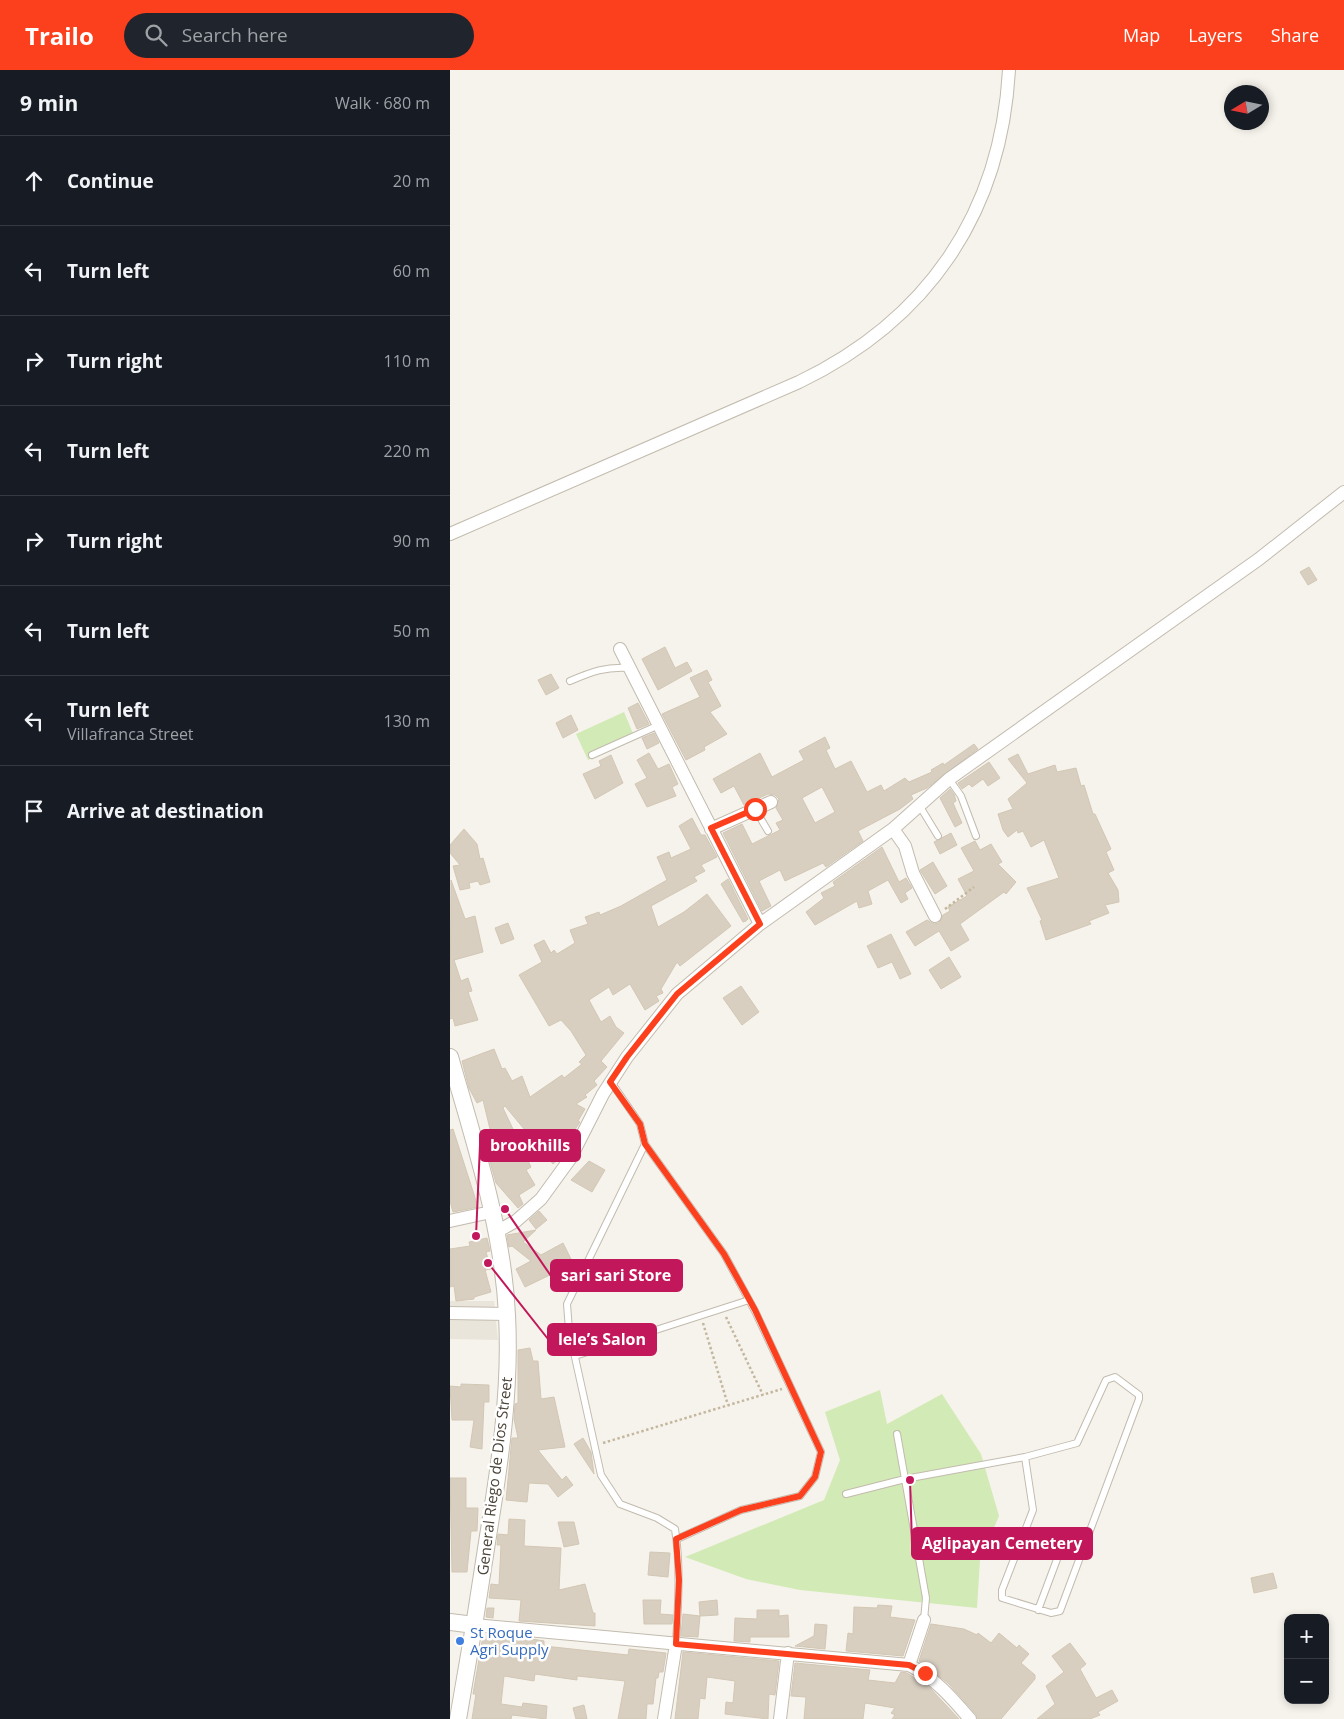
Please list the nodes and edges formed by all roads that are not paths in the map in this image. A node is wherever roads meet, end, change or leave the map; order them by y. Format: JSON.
{"nodes":[{"id":1,"x":1009,"y":70,"type":"edge"},
{"id":2,"x":1344,"y":492,"type":"edge"},
{"id":3,"x":450,"y":534,"type":"edge"},
{"id":4,"x":620,"y":649,"type":"dead end"},
{"id":5,"x":630,"y":668,"type":"junction"},
{"id":6,"x":570,"y":681,"type":"dead end"},
{"id":7,"x":659,"y":725,"type":"junction"},
{"id":8,"x":592,"y":754,"type":"dead end"},
{"id":9,"x":949,"y":779,"type":"junction"},
{"id":10,"x":771,"y":802,"type":"dead end"},
{"id":11,"x":919,"y":805,"type":"junction"},
{"id":12,"x":755,"y":809,"type":"junction"},
{"id":13,"x":711,"y":828,"type":"junction"},
{"id":14,"x":893,"y":829,"type":"junction"},
{"id":15,"x":768,"y":831,"type":"dead end"},
{"id":16,"x":938,"y":836,"type":"dead end"},
{"id":17,"x":976,"y":836,"type":"dead end"},
{"id":18,"x":935,"y":916,"type":"road end"},
{"id":19,"x":760,"y":924,"type":"junction"},
{"id":20,"x":450,"y":1057,"type":"edge"},
{"id":21,"x":610,"y":1082,"type":"junction"},
{"id":22,"x":645,"y":1144,"type":"junction"},
{"id":23,"x":491,"y":1212,"type":"junction"},
{"id":24,"x":450,"y":1220,"type":"edge"},
{"id":25,"x":496,"y":1232,"type":"junction"},
{"id":26,"x":749,"y":1300,"type":"junction"},
{"id":27,"x":450,"y":1313,"type":"edge"},
{"id":28,"x":507,"y":1314,"type":"junction"},
{"id":29,"x":575,"y":1356,"type":"junction"},
{"id":30,"x":897,"y":1434,"type":"dead end"},
{"id":31,"x":1025,"y":1457,"type":"junction"},
{"id":32,"x":905,"y":1479,"type":"junction"},
{"id":33,"x":846,"y":1494,"type":"dead end"},
{"id":34,"x":1065,"y":1538,"type":"dead end"},
{"id":35,"x":676,"y":1539,"type":"junction"},
{"id":36,"x":1038,"y":1610,"type":"junction"},
{"id":37,"x":924,"y":1620,"type":"joint"},
{"id":38,"x":450,"y":1622,"type":"edge"},
{"id":39,"x":474,"y":1625,"type":"junction"},
{"id":40,"x":676,"y":1644,"type":"junction"},
{"id":41,"x":788,"y":1653,"type":"junction"},
{"id":42,"x":909,"y":1665,"type":"junction"},
{"id":43,"x":458,"y":1719,"type":"edge"},
{"id":44,"x":664,"y":1719,"type":"edge"},
{"id":45,"x":780,"y":1719,"type":"edge"},
{"id":46,"x":970,"y":1719,"type":"edge"}],
"edges":[{"from":1,"to":3,"type":"street"},
{"from":2,"to":9,"type":"street"},
{"from":4,"to":5,"type":"street"},
{"from":5,"to":6,"type":"lane"},
{"from":5,"to":7,"type":"street"},
{"from":7,"to":8,"type":"lane"},
{"from":7,"to":13,"type":"street"},
{"from":9,"to":11,"type":"street"},
{"from":9,"to":17,"type":"lane"},
{"from":10,"to":12,"type":"street"},
{"from":11,"to":14,"type":"street"},
{"from":11,"to":16,"type":"lane"},
{"from":12,"to":13,"type":"street"},
{"from":12,"to":15,"type":"lane"},
{"from":13,"to":19,"type":"street"},
{"from":14,"to":18,"type":"street"},
{"from":14,"to":19,"type":"street"},
{"from":19,"to":21,"type":"street"},
{"from":20,"to":23,"type":"street","name":"General Riego de Dios Street"},
{"from":21,"to":22,"type":"lane"},
{"from":21,"to":25,"type":"street"},
{"from":22,"to":26,"type":"lane"},
{"from":22,"to":29,"type":"lane"},
{"from":23,"to":24,"type":"street"},
{"from":23,"to":25,"type":"street","name":"General Riego de Dios Street"},
{"from":25,"to":28,"type":"street","name":"General Riego de Dios Street"},
{"from":26,"to":29,"type":"lane"},
{"from":26,"to":35,"type":"lane"},
{"from":27,"to":28,"type":"street"},
{"from":28,"to":39,"type":"street","name":"General Riego de Dios Street"},
{"from":29,"to":35,"type":"lane"},
{"from":30,"to":32,"type":"lane"},
{"from":31,"to":32,"type":"lane"},
{"from":31,"to":36,"type":"lane"},
{"from":31,"to":36,"type":"lane"},
{"from":32,"to":33,"type":"lane"},
{"from":32,"to":37,"type":"lane"},
{"from":34,"to":36,"type":"lane"},
{"from":35,"to":40,"type":"lane"},
{"from":37,"to":42,"type":"street"},
{"from":38,"to":39,"type":"street"},
{"from":39,"to":40,"type":"street"},
{"from":39,"to":43,"type":"street","name":"General Riego de Dios Street"},
{"from":40,"to":41,"type":"street"},
{"from":40,"to":44,"type":"street"},
{"from":41,"to":42,"type":"street"},
{"from":41,"to":45,"type":"street"},
{"from":42,"to":46,"type":"street"}]}
